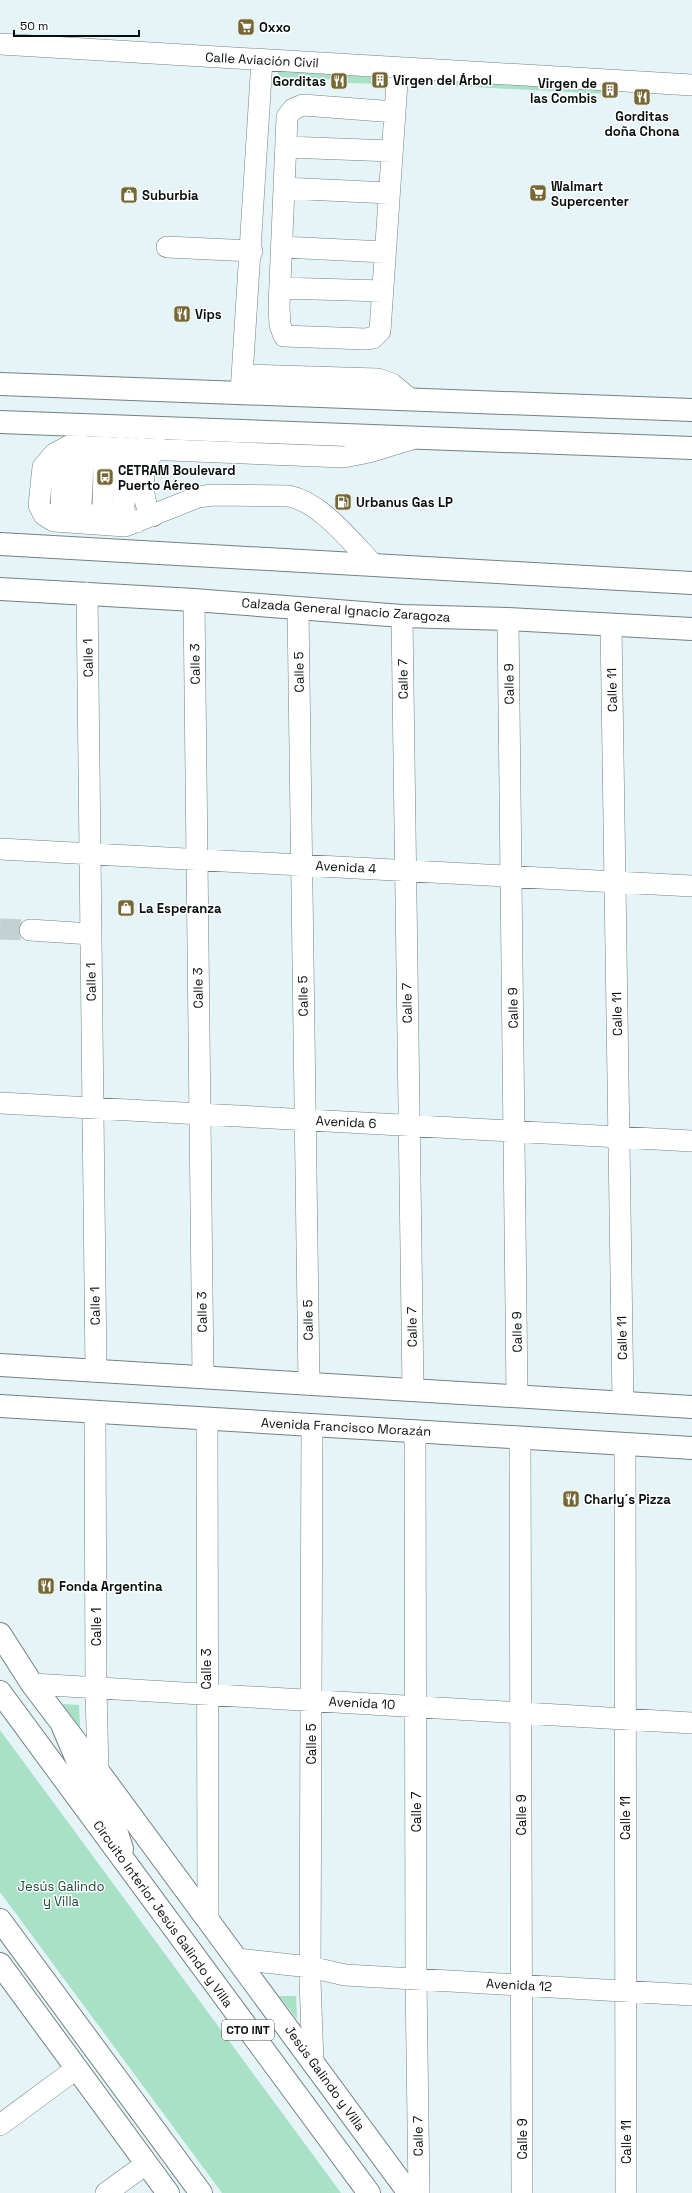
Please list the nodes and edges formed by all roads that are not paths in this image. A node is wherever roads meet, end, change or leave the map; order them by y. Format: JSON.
{"nodes":[{"id":1,"x":0,"y":44,"type":"edge"},
{"id":2,"x":262,"y":60,"type":"junction"},
{"id":3,"x":398,"y":68,"type":"junction"},
{"id":4,"x":692,"y":85,"type":"edge"},
{"id":5,"x":395,"y":112,"type":"junction"},
{"id":6,"x":286,"y":147,"type":"junction"},
{"id":7,"x":392,"y":151,"type":"junction"},
{"id":8,"x":284,"y":188,"type":"junction"},
{"id":9,"x":389,"y":193,"type":"junction"},
{"id":10,"x":282,"y":246,"type":"junction"},
{"id":11,"x":167,"y":247,"type":"dead end"},
{"id":12,"x":252,"y":251,"type":"junction"},
{"id":13,"x":385,"y":252,"type":"junction"},
{"id":14,"x":280,"y":288,"type":"junction"},
{"id":15,"x":383,"y":291,"type":"junction"},
{"id":16,"x":0,"y":384,"type":"edge"},
{"id":17,"x":242,"y":384,"type":"junction"},
{"id":18,"x":692,"y":410,"type":"edge"},
{"id":19,"x":0,"y":422,"type":"edge"},
{"id":20,"x":415,"y":438,"type":"junction"},
{"id":21,"x":122,"y":447,"type":"junction"},
{"id":22,"x":692,"y":448,"type":"edge"},
{"id":23,"x":145,"y":519,"type":"junction"},
{"id":24,"x":103,"y":524,"type":"junction"},
{"id":25,"x":0,"y":544,"type":"edge"},
{"id":26,"x":374,"y":566,"type":"junction"},
{"id":27,"x":692,"y":583,"type":"edge"},
{"id":28,"x":0,"y":589,"type":"edge"},
{"id":29,"x":87,"y":593,"type":"junction"},
{"id":30,"x":194,"y":600,"type":"junction"},
{"id":31,"x":298,"y":608,"type":"junction"},
{"id":32,"x":402,"y":616,"type":"junction"},
{"id":33,"x":508,"y":619,"type":"junction"},
{"id":34,"x":611,"y":625,"type":"junction"},
{"id":35,"x":692,"y":630,"type":"edge"},
{"id":36,"x":0,"y":849,"type":"edge"},
{"id":37,"x":90,"y":854,"type":"junction"},
{"id":38,"x":197,"y":859,"type":"junction"},
{"id":39,"x":302,"y":865,"type":"junction"},
{"id":40,"x":406,"y":871,"type":"junction"},
{"id":41,"x":511,"y":876,"type":"junction"},
{"id":42,"x":615,"y":882,"type":"junction"},
{"id":43,"x":692,"y":886,"type":"edge"},
{"id":44,"x":30,"y":930,"type":"tunnel mouth"},
{"id":45,"x":91,"y":934,"type":"junction"},
{"id":46,"x":0,"y":1102,"type":"edge"},
{"id":47,"x":93,"y":1108,"type":"junction"},
{"id":48,"x":200,"y":1114,"type":"junction"},
{"id":49,"x":305,"y":1120,"type":"junction"},
{"id":50,"x":409,"y":1126,"type":"junction"},
{"id":51,"x":514,"y":1131,"type":"junction"},
{"id":52,"x":619,"y":1137,"type":"junction"},
{"id":53,"x":692,"y":1141,"type":"edge"},
{"id":54,"x":0,"y":1365,"type":"edge"},
{"id":55,"x":96,"y":1371,"type":"junction"},
{"id":56,"x":203,"y":1377,"type":"junction"},
{"id":57,"x":309,"y":1384,"type":"junction"},
{"id":58,"x":413,"y":1390,"type":"junction"},
{"id":59,"x":517,"y":1396,"type":"junction"},
{"id":60,"x":623,"y":1403,"type":"junction"},
{"id":61,"x":0,"y":1406,"type":"edge"},
{"id":62,"x":692,"y":1407,"type":"edge"},
{"id":63,"x":95,"y":1412,"type":"junction"},
{"id":64,"x":207,"y":1419,"type":"junction"},
{"id":65,"x":312,"y":1425,"type":"junction"},
{"id":66,"x":415,"y":1431,"type":"junction"},
{"id":67,"x":520,"y":1438,"type":"junction"},
{"id":68,"x":625,"y":1444,"type":"junction"},
{"id":69,"x":692,"y":1448,"type":"edge"},
{"id":70,"x":0,"y":1634,"type":"edge"},
{"id":71,"x":32,"y":1684,"type":"junction"},
{"id":72,"x":96,"y":1688,"type":"junction"},
{"id":73,"x":0,"y":1692,"type":"edge"},
{"id":74,"x":206,"y":1694,"type":"junction"},
{"id":75,"x":311,"y":1700,"type":"junction"},
{"id":76,"x":415,"y":1707,"type":"junction"},
{"id":77,"x":521,"y":1713,"type":"junction"},
{"id":78,"x":625,"y":1719,"type":"junction"},
{"id":79,"x":692,"y":1723,"type":"edge"},
{"id":80,"x":63,"y":1727,"type":"junction"},
{"id":81,"x":98,"y":1770,"type":"junction"},
{"id":82,"x":128,"y":1867,"type":"junction"},
{"id":83,"x":208,"y":1919,"type":"junction"},
{"id":84,"x":0,"y":1920,"type":"edge"},
{"id":85,"x":242,"y":1966,"type":"junction"},
{"id":86,"x":1,"y":1969,"type":"edge"},
{"id":87,"x":310,"y":1973,"type":"junction"},
{"id":88,"x":416,"y":1979,"type":"junction"},
{"id":89,"x":522,"y":1985,"type":"junction"},
{"id":90,"x":626,"y":1992,"type":"junction"},
{"id":91,"x":692,"y":1996,"type":"edge"},
{"id":92,"x":313,"y":2063,"type":"junction"},
{"id":93,"x":76,"y":2069,"type":"junction"},
{"id":94,"x":0,"y":2125,"type":"edge"},
{"id":95,"x":146,"y":2164,"type":"junction"},
{"id":96,"x":106,"y":2193,"type":"edge"},
{"id":97,"x":168,"y":2193,"type":"edge"},
{"id":98,"x":201,"y":2193,"type":"edge"},
{"id":99,"x":369,"y":2193,"type":"edge"},
{"id":100,"x":409,"y":2193,"type":"edge"},
{"id":101,"x":419,"y":2193,"type":"edge"},
{"id":102,"x":522,"y":2193,"type":"edge"},
{"id":103,"x":626,"y":2193,"type":"edge"}],
"edges":[{"from":1,"to":2,"type":"street","name":"Calle Aviación Civil"},
{"from":2,"to":3,"type":"street","name":"Calle Aviación Civil"},
{"from":2,"to":12,"type":"street"},
{"from":3,"to":4,"type":"street","name":"Calle Aviación Civil"},
{"from":3,"to":5,"type":"street"},
{"from":5,"to":6,"type":"street"},
{"from":5,"to":7,"type":"street"},
{"from":6,"to":7,"type":"street"},
{"from":6,"to":8,"type":"street"},
{"from":7,"to":9,"type":"street"},
{"from":8,"to":9,"type":"street"},
{"from":8,"to":10,"type":"street"},
{"from":9,"to":13,"type":"street"},
{"from":10,"to":13,"type":"street"},
{"from":10,"to":14,"type":"street"},
{"from":11,"to":12,"type":"street"},
{"from":12,"to":17,"type":"street"},
{"from":13,"to":15,"type":"street"},
{"from":14,"to":15,"type":"street"},
{"from":14,"to":15,"type":"street"},
{"from":16,"to":17,"type":"main road"},
{"from":17,"to":18,"type":"main road"},
{"from":19,"to":20,"type":"main road"},
{"from":20,"to":21,"type":"street"},
{"from":20,"to":22,"type":"main road"},
{"from":21,"to":23,"type":"street"},
{"from":21,"to":24,"type":"street"},
{"from":21,"to":24,"type":"street"},
{"from":23,"to":24,"type":"street"},
{"from":23,"to":26,"type":"street"},
{"from":25,"to":26,"type":"main road"},
{"from":26,"to":27,"type":"main road"},
{"from":28,"to":29,"type":"main road","name":"Calzada General Ignacio Zaragoza"},
{"from":29,"to":30,"type":"main road","name":"Calzada General Ignacio Zaragoza"},
{"from":29,"to":37,"type":"street","name":"Calle 1"},
{"from":30,"to":31,"type":"main road","name":"Calzada General Ignacio Zaragoza"},
{"from":30,"to":38,"type":"street","name":"Calle 3"},
{"from":31,"to":32,"type":"main road","name":"Calzada General Ignacio Zaragoza"},
{"from":31,"to":39,"type":"street","name":"Calle 5"},
{"from":32,"to":33,"type":"main road","name":"Calzada General Ignacio Zaragoza"},
{"from":32,"to":40,"type":"street","name":"Calle 7"},
{"from":33,"to":34,"type":"main road","name":"Calzada General Ignacio Zaragoza"},
{"from":33,"to":41,"type":"street","name":"Calle 9"},
{"from":34,"to":35,"type":"main road","name":"Calzada General Ignacio Zaragoza"},
{"from":34,"to":42,"type":"street","name":"Calle 11"},
{"from":36,"to":37,"type":"street","name":"Avenida 4"},
{"from":37,"to":38,"type":"street","name":"Avenida 4"},
{"from":37,"to":45,"type":"street","name":"Calle 1"},
{"from":38,"to":39,"type":"street","name":"Avenida 4"},
{"from":38,"to":48,"type":"street","name":"Calle 3"},
{"from":39,"to":40,"type":"street","name":"Avenida 4"},
{"from":39,"to":49,"type":"street","name":"Calle 5"},
{"from":40,"to":41,"type":"street","name":"Avenida 4"},
{"from":40,"to":50,"type":"street","name":"Calle 7"},
{"from":41,"to":42,"type":"street","name":"Avenida 4"},
{"from":41,"to":51,"type":"street","name":"Calle 9"},
{"from":42,"to":43,"type":"street","name":"Avenida 4"},
{"from":42,"to":52,"type":"street","name":"Calle 11"},
{"from":44,"to":45,"type":"street"},
{"from":45,"to":47,"type":"street","name":"Calle 1"},
{"from":46,"to":47,"type":"street","name":"Avenida 6"},
{"from":47,"to":48,"type":"street","name":"Avenida 6"},
{"from":47,"to":55,"type":"street","name":"Calle 1"},
{"from":48,"to":49,"type":"street","name":"Avenida 6"},
{"from":48,"to":56,"type":"street","name":"Calle 3"},
{"from":49,"to":50,"type":"street","name":"Avenida 6"},
{"from":49,"to":57,"type":"street","name":"Calle 5"},
{"from":50,"to":51,"type":"street","name":"Avenida 6"},
{"from":50,"to":58,"type":"street","name":"Calle 7"},
{"from":51,"to":52,"type":"street","name":"Avenida 6"},
{"from":51,"to":59,"type":"street","name":"Calle 9"},
{"from":52,"to":53,"type":"street","name":"Avenida 6"},
{"from":52,"to":60,"type":"street","name":"Calle 11"},
{"from":54,"to":55,"type":"main road"},
{"from":55,"to":56,"type":"main road"},
{"from":56,"to":57,"type":"main road"},
{"from":57,"to":58,"type":"main road"},
{"from":58,"to":59,"type":"main road"},
{"from":59,"to":60,"type":"main road"},
{"from":60,"to":62,"type":"main road"},
{"from":61,"to":63,"type":"main road","name":"Avenida Francisco Morazán"},
{"from":63,"to":64,"type":"main road","name":"Avenida Francisco Morazán"},
{"from":63,"to":72,"type":"street","name":"Calle 1"},
{"from":64,"to":65,"type":"main road","name":"Avenida Francisco Morazán"},
{"from":64,"to":74,"type":"street","name":"Calle 3"},
{"from":65,"to":66,"type":"main road","name":"Avenida Francisco Morazán"},
{"from":65,"to":75,"type":"street","name":"Calle 5"},
{"from":66,"to":67,"type":"main road","name":"Avenida Francisco Morazán"},
{"from":66,"to":76,"type":"street","name":"Calle 7"},
{"from":67,"to":68,"type":"main road","name":"Avenida Francisco Morazán"},
{"from":67,"to":77,"type":"street","name":"Calle 9"},
{"from":68,"to":69,"type":"main road","name":"Avenida Francisco Morazán"},
{"from":68,"to":78,"type":"street","name":"Calle 11"},
{"from":70,"to":71,"type":"main road","name":"Jesús Galindo y Villa","number":"CTO INT"},
{"from":71,"to":72,"type":"street","name":"Avenida 10"},
{"from":71,"to":80,"type":"main road","name":"Jesús Galindo y Villa","number":"CTO INT"},
{"from":72,"to":74,"type":"street","name":"Avenida 10"},
{"from":72,"to":81,"type":"street","name":"Calle 1"},
{"from":73,"to":82,"type":"main road","name":"Circuito Interior Jesús Galindo y Villa","number":"CTO INT"},
{"from":74,"to":75,"type":"street","name":"Avenida 10"},
{"from":74,"to":83,"type":"street","name":"Calle 3"},
{"from":75,"to":76,"type":"street","name":"Avenida 10"},
{"from":75,"to":87,"type":"street","name":"Calle 5"},
{"from":76,"to":77,"type":"street","name":"Avenida 10"},
{"from":76,"to":88,"type":"street","name":"Calle 7"},
{"from":77,"to":78,"type":"street","name":"Avenida 10"},
{"from":77,"to":89,"type":"street","name":"Calle 9"},
{"from":78,"to":79,"type":"street","name":"Avenida 10"},
{"from":78,"to":90,"type":"street","name":"Calle 11"},
{"from":80,"to":81,"type":"main road","name":"Jesús Galindo y Villa","number":"CTO INT"},
{"from":80,"to":82,"type":"main road"},
{"from":81,"to":83,"type":"main road","name":"Jesús Galindo y Villa","number":"CTO INT"},
{"from":82,"to":99,"type":"main road","name":"Circuito Interior Jesús Galindo y Villa","number":"CTO INT"},
{"from":83,"to":85,"type":"main road","name":"Jesús Galindo y Villa","number":"CTO INT"},
{"from":84,"to":98,"type":"main road"},
{"from":85,"to":87,"type":"street","name":"Avenida 12"},
{"from":85,"to":92,"type":"main road","name":"Jesús Galindo y Villa","number":"CTO INT"},
{"from":86,"to":93,"type":"main road"},
{"from":87,"to":88,"type":"street","name":"Avenida 12"},
{"from":87,"to":92,"type":"street","name":"Calle 5"},
{"from":88,"to":89,"type":"street","name":"Avenida 12"},
{"from":88,"to":101,"type":"street","name":"Calle 7"},
{"from":89,"to":90,"type":"street","name":"Avenida 12"},
{"from":89,"to":102,"type":"street","name":"Calle 9"},
{"from":90,"to":91,"type":"street","name":"Avenida 12"},
{"from":90,"to":103,"type":"street","name":"Calle 11"},
{"from":92,"to":100,"type":"main road","name":"Jesús Galindo y Villa","number":"CTO INT"},
{"from":93,"to":94,"type":"street"},
{"from":93,"to":95,"type":"main road"},
{"from":95,"to":96,"type":"street"},
{"from":95,"to":97,"type":"main road"}]}
